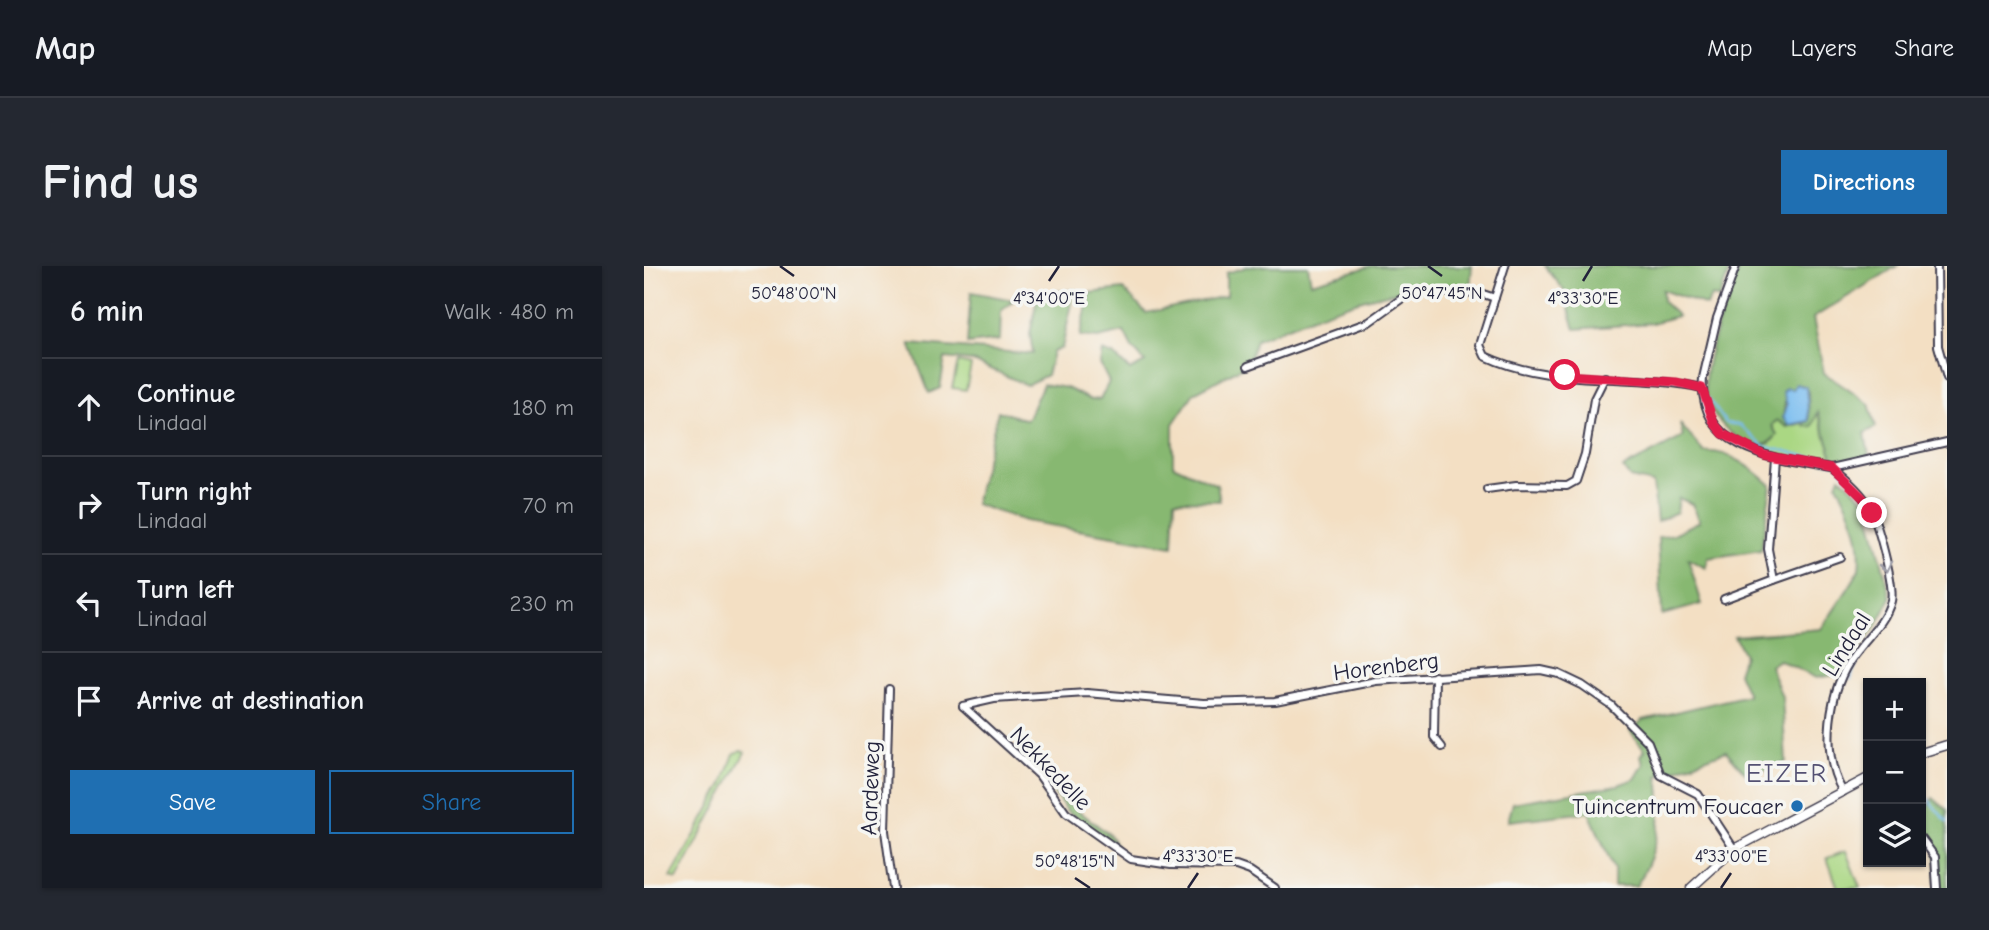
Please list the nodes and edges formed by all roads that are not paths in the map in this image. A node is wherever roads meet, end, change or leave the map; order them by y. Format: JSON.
{"nodes":[{"id":1,"x":1505,"y":266,"type":"edge"},
{"id":2,"x":1736,"y":266,"type":"edge"},
{"id":3,"x":1937,"y":266,"type":"edge"},
{"id":4,"x":1495,"y":298,"type":"junction"},
{"id":5,"x":1248,"y":366,"type":"dead end"},
{"id":6,"x":1605,"y":377,"type":"junction"},
{"id":7,"x":1947,"y":378,"type":"edge"},
{"id":8,"x":1702,"y":388,"type":"junction"},
{"id":9,"x":1947,"y":442,"type":"edge"},
{"id":10,"x":1775,"y":458,"type":"junction"},
{"id":11,"x":1832,"y":468,"type":"junction"},
{"id":12,"x":1487,"y":489,"type":"dead end"},
{"id":13,"x":1840,"y":557,"type":"dead end"},
{"id":14,"x":1774,"y":580,"type":"junction"},
{"id":15,"x":1724,"y":599,"type":"dead end"},
{"id":16,"x":1435,"y":676,"type":"junction"},
{"id":17,"x":889,"y":689,"type":"dead end"},
{"id":18,"x":963,"y":706,"type":"joint"},
{"id":19,"x":1947,"y":745,"type":"edge"},
{"id":20,"x":1442,"y":747,"type":"dead end"},
{"id":21,"x":1926,"y":751,"type":"edge"},
{"id":22,"x":1863,"y":781,"type":"edge"},
{"id":23,"x":1843,"y":792,"type":"junction"},
{"id":24,"x":1926,"y":844,"type":"edge"},
{"id":25,"x":1734,"y":849,"type":"junction"},
{"id":26,"x":893,"y":888,"type":"edge"},
{"id":27,"x":1275,"y":888,"type":"edge"},
{"id":28,"x":1691,"y":888,"type":"edge"},
{"id":29,"x":1937,"y":888,"type":"edge"}],
"edges":[{"from":1,"to":4,"type":"street"},
{"from":2,"to":8,"type":"street"},
{"from":3,"to":7,"type":"street"},
{"from":4,"to":5,"type":"street"},
{"from":4,"to":6,"type":"street"},
{"from":6,"to":8,"type":"street"},
{"from":6,"to":12,"type":"street"},
{"from":8,"to":10,"type":"street"},
{"from":9,"to":11,"type":"street"},
{"from":10,"to":11,"type":"street"},
{"from":10,"to":14,"type":"street"},
{"from":11,"to":23,"type":"street","name":"Lindaal","one_way":true},
{"from":13,"to":14,"type":"street"},
{"from":14,"to":15,"type":"street"},
{"from":16,"to":18,"type":"street","name":"Horenberg"},
{"from":16,"to":20,"type":"street"},
{"from":16,"to":25,"type":"street","name":"Horenberg"},
{"from":17,"to":26,"type":"street","name":"Aardeweg"},
{"from":18,"to":27,"type":"street","name":"Nekkedelle"},
{"from":19,"to":21,"type":"street"},
{"from":22,"to":23,"type":"street"},
{"from":23,"to":25,"type":"street"},
{"from":24,"to":29,"type":"street"},
{"from":25,"to":28,"type":"street"}]}
